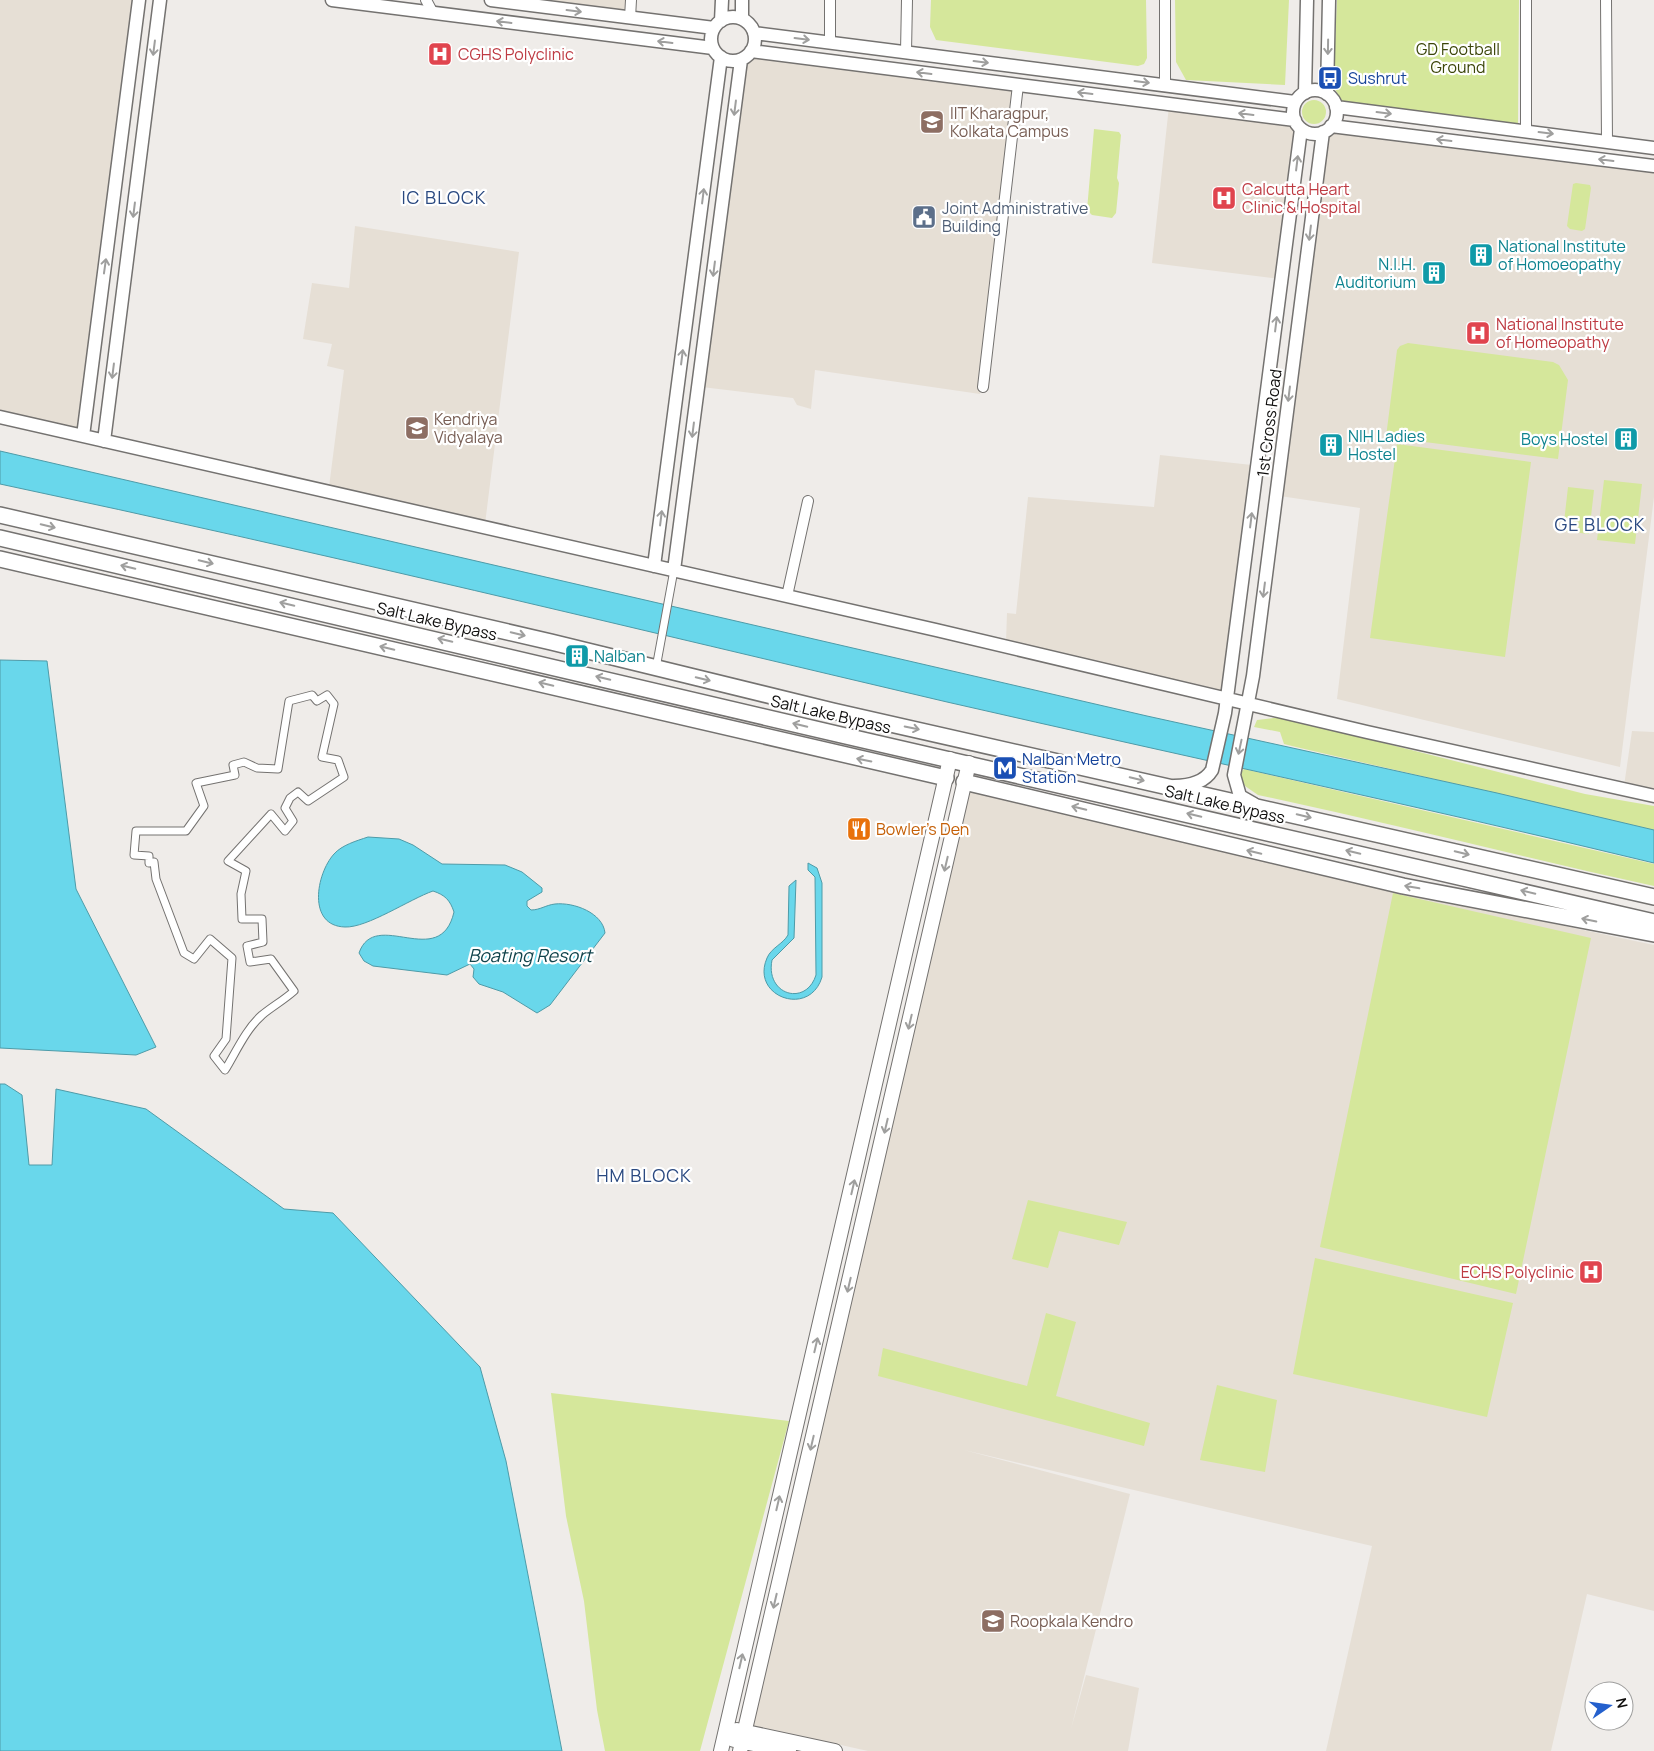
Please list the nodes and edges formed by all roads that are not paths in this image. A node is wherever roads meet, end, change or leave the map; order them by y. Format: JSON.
{"nodes":[{"id":1,"x":139,"y":0,"type":"edge"},
{"id":2,"x":160,"y":0,"type":"edge"},
{"id":3,"x":332,"y":0,"type":"edge"},
{"id":4,"x":426,"y":0,"type":"edge"},
{"id":5,"x":491,"y":0,"type":"edge"},
{"id":6,"x":631,"y":0,"type":"edge"},
{"id":7,"x":722,"y":0,"type":"edge"},
{"id":8,"x":742,"y":0,"type":"edge"},
{"id":9,"x":830,"y":0,"type":"edge"},
{"id":10,"x":907,"y":0,"type":"edge"},
{"id":11,"x":1165,"y":0,"type":"edge"},
{"id":12,"x":1307,"y":0,"type":"edge"},
{"id":13,"x":1329,"y":0,"type":"edge"},
{"id":14,"x":1526,"y":0,"type":"edge"},
{"id":15,"x":1606,"y":0,"type":"edge"},
{"id":16,"x":433,"y":13,"type":"junction"},
{"id":17,"x":630,"y":18,"type":"junction"},
{"id":18,"x":742,"y":19,"type":"junction"},
{"id":19,"x":718,"y":25,"type":"junction"},
{"id":20,"x":754,"y":32,"type":"junction"},
{"id":21,"x":830,"y":42,"type":"junction"},
{"id":22,"x":717,"y":52,"type":"junction"},
{"id":23,"x":906,"y":52,"type":"junction"},
{"id":24,"x":746,"y":55,"type":"junction"},
{"id":25,"x":1039,"y":69,"type":"junction"},
{"id":26,"x":1018,"y":85,"type":"junction"},
{"id":27,"x":1165,"y":85,"type":"junction"},
{"id":28,"x":1036,"y":87,"type":"junction"},
{"id":29,"x":1305,"y":92,"type":"junction"},
{"id":30,"x":1327,"y":94,"type":"junction"},
{"id":31,"x":1295,"y":102,"type":"junction"},
{"id":32,"x":1336,"y":108,"type":"junction"},
{"id":33,"x":124,"y":120,"type":"junction"},
{"id":34,"x":145,"y":124,"type":"junction"},
{"id":35,"x":1298,"y":125,"type":"junction"},
{"id":36,"x":1327,"y":129,"type":"junction"},
{"id":37,"x":1526,"y":131,"type":"junction"},
{"id":38,"x":1607,"y":141,"type":"junction"},
{"id":39,"x":1654,"y":148,"type":"edge"},
{"id":40,"x":1654,"y":166,"type":"edge"},
{"id":41,"x":1283,"y":271,"type":"junction"},
{"id":42,"x":1305,"y":273,"type":"junction"},
{"id":43,"x":102,"y":288,"type":"junction"},
{"id":44,"x":123,"y":292,"type":"junction"},
{"id":45,"x":982,"y":388,"type":"dead end"},
{"id":46,"x":0,"y":417,"type":"edge"},
{"id":47,"x":83,"y":436,"type":"junction"},
{"id":48,"x":104,"y":441,"type":"junction"},
{"id":49,"x":808,"y":501,"type":"dead end"},
{"id":50,"x":0,"y":514,"type":"edge"},
{"id":51,"x":0,"y":538,"type":"edge"},
{"id":52,"x":1247,"y":553,"type":"junction"},
{"id":53,"x":1268,"y":557,"type":"junction"},
{"id":54,"x":0,"y":559,"type":"edge"},
{"id":55,"x":654,"y":566,"type":"junction"},
{"id":56,"x":674,"y":570,"type":"junction"},
{"id":57,"x":787,"y":596,"type":"junction"},
{"id":58,"x":656,"y":668,"type":"junction"},
{"id":59,"x":650,"y":689,"type":"junction"},
{"id":60,"x":1227,"y":698,"type":"junction"},
{"id":61,"x":1248,"y":703,"type":"junction"},
{"id":62,"x":644,"y":707,"type":"junction"},
{"id":63,"x":950,"y":759,"type":"junction"},
{"id":64,"x":338,"y":760,"type":"joint"},
{"id":65,"x":969,"y":763,"type":"junction"},
{"id":66,"x":946,"y":778,"type":"junction"},
{"id":67,"x":964,"y":782,"type":"junction"},
{"id":68,"x":1172,"y":786,"type":"junction"},
{"id":69,"x":1654,"y":796,"type":"edge"},
{"id":70,"x":1140,"y":803,"type":"junction"},
{"id":71,"x":1256,"y":805,"type":"junction"},
{"id":72,"x":1112,"y":816,"type":"junction"},
{"id":73,"x":1423,"y":868,"type":"junction"},
{"id":74,"x":1617,"y":889,"type":"junction"},
{"id":75,"x":1452,"y":895,"type":"junction"},
{"id":76,"x":1654,"y":897,"type":"edge"},
{"id":77,"x":1610,"y":912,"type":"junction"},
{"id":78,"x":1649,"y":920,"type":"edge"},
{"id":79,"x":1618,"y":926,"type":"junction"},
{"id":80,"x":1654,"y":934,"type":"edge"},
{"id":81,"x":788,"y":1462,"type":"junction"},
{"id":82,"x":806,"y":1467,"type":"junction"},
{"id":83,"x":725,"y":1732,"type":"junction"},
{"id":84,"x":742,"y":1742,"type":"edge"},
{"id":85,"x":721,"y":1751,"type":"edge"},
{"id":86,"x":789,"y":1751,"type":"edge"},
{"id":87,"x":835,"y":1751,"type":"edge"}],
"edges":[{"from":1,"to":33,"type":"street"},
{"from":2,"to":34,"type":"street","one_way":true},
{"from":3,"to":16,"type":"street"},
{"from":4,"to":16,"type":"street"},
{"from":5,"to":17,"type":"street","one_way":true},
{"from":6,"to":17,"type":"street"},
{"from":7,"to":19,"type":"street"},
{"from":8,"to":18,"type":"street"},
{"from":9,"to":21,"type":"street"},
{"from":10,"to":23,"type":"street"},
{"from":11,"to":27,"type":"street"},
{"from":12,"to":29,"type":"street"},
{"from":13,"to":30,"type":"street","one_way":true},
{"from":14,"to":37,"type":"street"},
{"from":15,"to":38,"type":"street"},
{"from":22,"to":16,"type":"street","one_way":true},
{"from":17,"to":19,"type":"street"},
{"from":18,"to":19,"type":"street"},
{"from":18,"to":20,"type":"street"},
{"from":19,"to":22,"type":"street"},
{"from":20,"to":21,"type":"street","one_way":true},
{"from":20,"to":24,"type":"street"},
{"from":21,"to":23,"type":"street"},
{"from":22,"to":24,"type":"street"},
{"from":55,"to":22,"type":"street","one_way":true},
{"from":23,"to":25,"type":"street","one_way":true},
{"from":26,"to":24,"type":"street","one_way":true},
{"from":24,"to":56,"type":"street","one_way":true},
{"from":25,"to":27,"type":"street","one_way":true},
{"from":25,"to":28,"type":"street"},
{"from":26,"to":28,"type":"street"},
{"from":26,"to":45,"type":"street"},
{"from":27,"to":31,"type":"street"},
{"from":35,"to":28,"type":"street","one_way":true},
{"from":29,"to":30,"type":"street"},
{"from":29,"to":31,"type":"street"},
{"from":30,"to":32,"type":"street"},
{"from":31,"to":35,"type":"street"},
{"from":32,"to":36,"type":"street"},
{"from":32,"to":37,"type":"street","one_way":true},
{"from":33,"to":34,"type":"street"},
{"from":43,"to":33,"type":"street","one_way":true},
{"from":34,"to":44,"type":"street","one_way":true},
{"from":35,"to":36,"type":"street"},
{"from":41,"to":35,"type":"street","name":"1st Cross Road","one_way":true},
{"from":40,"to":36,"type":"street","one_way":true},
{"from":36,"to":42,"type":"street","name":"1st Cross Road","one_way":true},
{"from":37,"to":38,"type":"street","one_way":true},
{"from":38,"to":39,"type":"street"},
{"from":41,"to":42,"type":"street"},
{"from":52,"to":41,"type":"street","name":"1st Cross Road","one_way":true},
{"from":42,"to":53,"type":"street","name":"1st Cross Road","one_way":true},
{"from":43,"to":44,"type":"street"},
{"from":43,"to":47,"type":"street"},
{"from":44,"to":48,"type":"street","one_way":true},
{"from":46,"to":47,"type":"street"},
{"from":47,"to":48,"type":"street"},
{"from":48,"to":55,"type":"street"},
{"from":49,"to":57,"type":"street"},
{"from":50,"to":58,"type":"main road","name":"Salt Lake Bypass","one_way":true},
{"from":59,"to":51,"type":"main road","name":"Salt Lake Bypass","one_way":true},
{"from":52,"to":53,"type":"street"},
{"from":52,"to":60,"type":"street","name":"1st Cross Road"},
{"from":53,"to":61,"type":"street","name":"1st Cross Road","one_way":true},
{"from":62,"to":54,"type":"main road","one_way":true},
{"from":55,"to":56,"type":"street"},
{"from":56,"to":57,"type":"street"},
{"from":56,"to":58,"type":"street"},
{"from":57,"to":60,"type":"street"},
{"from":58,"to":59,"type":"main road"},
{"from":58,"to":68,"type":"main road","name":"Salt Lake Bypass","one_way":true},
{"from":59,"to":62,"type":"main road"},
{"from":63,"to":59,"type":"main road","name":"Salt Lake Bypass","one_way":true},
{"from":60,"to":61,"type":"street"},
{"from":60,"to":68,"type":"street","name":"1st Cross Road"},
{"from":61,"to":69,"type":"street"},
{"from":61,"to":71,"type":"street","name":"1st Cross Road","one_way":true},
{"from":66,"to":62,"type":"main road","one_way":true},
{"from":63,"to":65,"type":"main road","name":"Salt Lake Bypass"},
{"from":63,"to":66,"type":"main road"},
{"from":64,"to":64,"type":"street"},
{"from":65,"to":67,"type":"main road"},
{"from":65,"to":70,"type":"main road","name":"Salt Lake Bypass"},
{"from":66,"to":67,"type":"street"},
{"from":81,"to":66,"type":"main road","one_way":true},
{"from":72,"to":67,"type":"main road","one_way":true},
{"from":67,"to":82,"type":"main road","one_way":true},
{"from":68,"to":71,"type":"main road","name":"Salt Lake Bypass"},
{"from":70,"to":72,"type":"main road"},
{"from":73,"to":70,"type":"main road","name":"Salt Lake Bypass","one_way":true},
{"from":71,"to":74,"type":"main road","name":"Salt Lake Bypass","one_way":true},
{"from":75,"to":72,"type":"main road","one_way":true},
{"from":73,"to":75,"type":"main road"},
{"from":77,"to":73,"type":"main road","name":"Salt Lake Bypass","one_way":true},
{"from":74,"to":76,"type":"main road","name":"Salt Lake Bypass"},
{"from":74,"to":77,"type":"main road"},
{"from":79,"to":75,"type":"main road","one_way":true},
{"from":77,"to":78,"type":"main road","name":"Salt Lake Bypass"},
{"from":78,"to":79,"type":"main road"},
{"from":79,"to":80,"type":"main road"},
{"from":81,"to":82,"type":"main road"},
{"from":83,"to":81,"type":"main road","one_way":true},
{"from":82,"to":84,"type":"main road","one_way":true},
{"from":83,"to":84,"type":"main road"},
{"from":83,"to":85,"type":"main road"},
{"from":84,"to":86,"type":"main road"},
{"from":84,"to":87,"type":"main road"}]}
